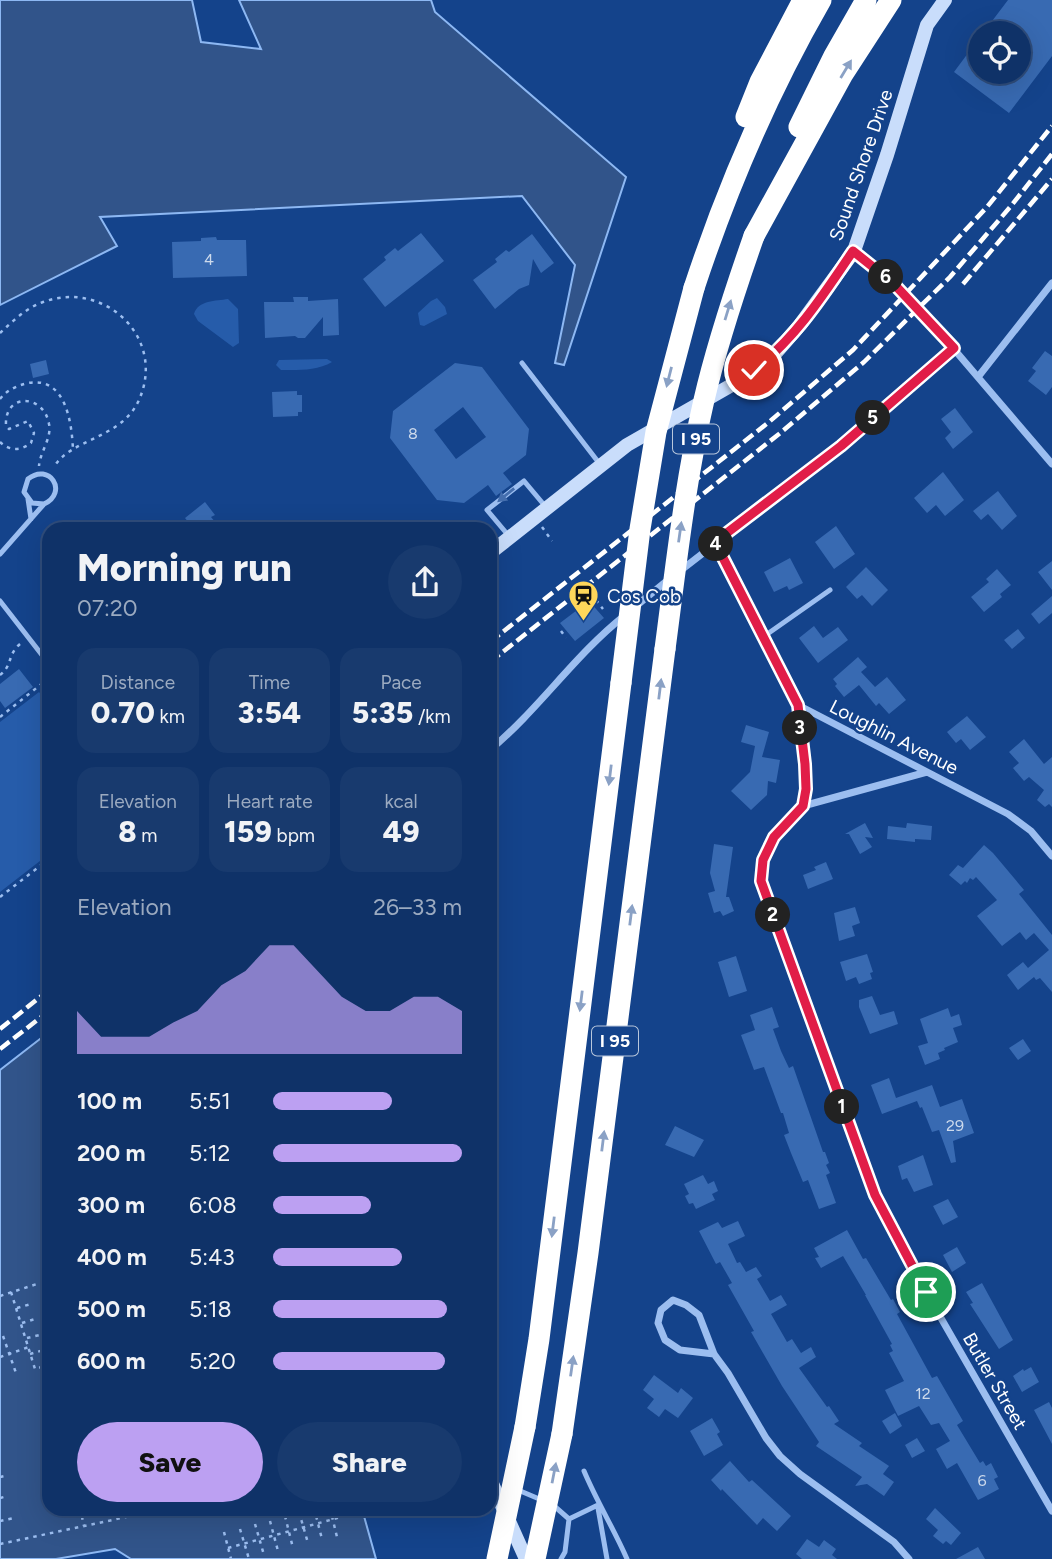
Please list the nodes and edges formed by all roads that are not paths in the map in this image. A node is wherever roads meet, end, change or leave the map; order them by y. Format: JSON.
{"nodes":[{"id":1,"x":803,"y":0,"type":"edge"},
{"id":2,"x":821,"y":0,"type":"edge"},
{"id":3,"x":866,"y":0,"type":"edge"},
{"id":4,"x":891,"y":0,"type":"edge"},
{"id":5,"x":945,"y":0,"type":"edge"},
{"id":6,"x":754,"y":236,"type":"junction"},
{"id":7,"x":709,"y":242,"type":"junction"},
{"id":8,"x":853,"y":251,"type":"junction"},
{"id":9,"x":1052,"y":283,"type":"edge"},
{"id":10,"x":954,"y":348,"type":"junction"},
{"id":11,"x":522,"y":363,"type":"dead end"},
{"id":12,"x":978,"y":377,"type":"junction"},
{"id":13,"x":1052,"y":464,"type":"edge"},
{"id":14,"x":601,"y":466,"type":"junction"},
{"id":15,"x":28,"y":499,"type":"junction"},
{"id":16,"x":44,"y":504,"type":"junction"},
{"id":17,"x":547,"y":508,"type":"junction"},
{"id":18,"x":31,"y":519,"type":"junction"},
{"id":19,"x":496,"y":522,"type":"edge"},
{"id":20,"x":497,"y":523,"type":"edge"},
{"id":21,"x":509,"y":538,"type":"junction"},
{"id":22,"x":715,"y":542,"type":"junction"},
{"id":23,"x":497,"y":547,"type":"edge"},
{"id":24,"x":0,"y":554,"type":"edge"},
{"id":25,"x":830,"y":590,"type":"dead end"},
{"id":26,"x":0,"y":601,"type":"edge"},
{"id":27,"x":763,"y":637,"type":"junction"},
{"id":28,"x":42,"y":655,"type":"edge"},
{"id":29,"x":798,"y":705,"type":"junction"},
{"id":30,"x":497,"y":743,"type":"edge"},
{"id":31,"x":927,"y":772,"type":"junction"},
{"id":32,"x":803,"y":806,"type":"junction"},
{"id":33,"x":1052,"y":856,"type":"edge"},
{"id":34,"x":714,"y":1354,"type":"junction"},
{"id":35,"x":584,"y":1471,"type":"dead end"},
{"id":36,"x":497,"y":1483,"type":"edge"},
{"id":37,"x":598,"y":1505,"type":"junction"},
{"id":38,"x":1052,"y":1511,"type":"edge"},
{"id":39,"x":569,"y":1519,"type":"junction"},
{"id":40,"x":496,"y":1559,"type":"edge"},
{"id":41,"x":526,"y":1559,"type":"edge"},
{"id":42,"x":535,"y":1559,"type":"edge"},
{"id":43,"x":561,"y":1559,"type":"edge"},
{"id":44,"x":607,"y":1559,"type":"edge"},
{"id":45,"x":626,"y":1559,"type":"edge"},
{"id":46,"x":909,"y":1559,"type":"edge"}],
"edges":[{"from":1,"to":7,"type":"highway"},
{"from":2,"to":7,"type":"highway","number":"I 95"},
{"from":3,"to":6,"type":"highway","number":"I 95"},
{"from":6,"to":4,"type":"highway","one_way":true},
{"from":5,"to":8,"type":"main road","name":"Sound Shore Drive"},
{"from":42,"to":6,"type":"highway","number":"I 95","one_way":true,"bridge":true},
{"from":7,"to":40,"type":"highway","number":"I 95","one_way":true,"bridge":true},
{"from":8,"to":10,"type":"street"},
{"from":8,"to":14,"type":"main road","name":"Sound Shore Drive"},
{"from":9,"to":12,"type":"street"},
{"from":10,"to":12,"type":"street"},
{"from":10,"to":22,"type":"street"},
{"from":11,"to":14,"type":"lane"},
{"from":12,"to":13,"type":"street"},
{"from":14,"to":17,"type":"main road","name":"Sound Shore Drive"},
{"from":15,"to":16,"type":"lane"},
{"from":15,"to":16,"type":"lane"},
{"from":15,"to":18,"type":"lane"},
{"from":16,"to":18,"type":"lane"},
{"from":17,"to":19,"type":"lane","one_way":true},
{"from":17,"to":21,"type":"main road","name":"Sound Shore Drive"},
{"from":18,"to":24,"type":"lane"},
{"from":20,"to":21,"type":"lane","one_way":true},
{"from":21,"to":23,"type":"main road","name":"Sound Shore Drive"},
{"from":22,"to":27,"type":"street"},
{"from":22,"to":30,"type":"street"},
{"from":25,"to":27,"type":"lane"},
{"from":26,"to":28,"type":"lane"},
{"from":27,"to":29,"type":"street"},
{"from":29,"to":31,"type":"street","name":"Loughlin Avenue"},
{"from":29,"to":32,"type":"street"},
{"from":31,"to":32,"type":"street"},
{"from":31,"to":33,"type":"street","name":"Loughlin Avenue"},
{"from":32,"to":38,"type":"street","name":"Butler Street"},
{"from":34,"to":34,"type":"street"},
{"from":34,"to":46,"type":"street"},
{"from":35,"to":37,"type":"lane"},
{"from":36,"to":39,"type":"lane"},
{"from":36,"to":41,"type":"main road"},
{"from":37,"to":39,"type":"lane"},
{"from":37,"to":44,"type":"lane"},
{"from":37,"to":45,"type":"lane"},
{"from":39,"to":43,"type":"lane"}]}
